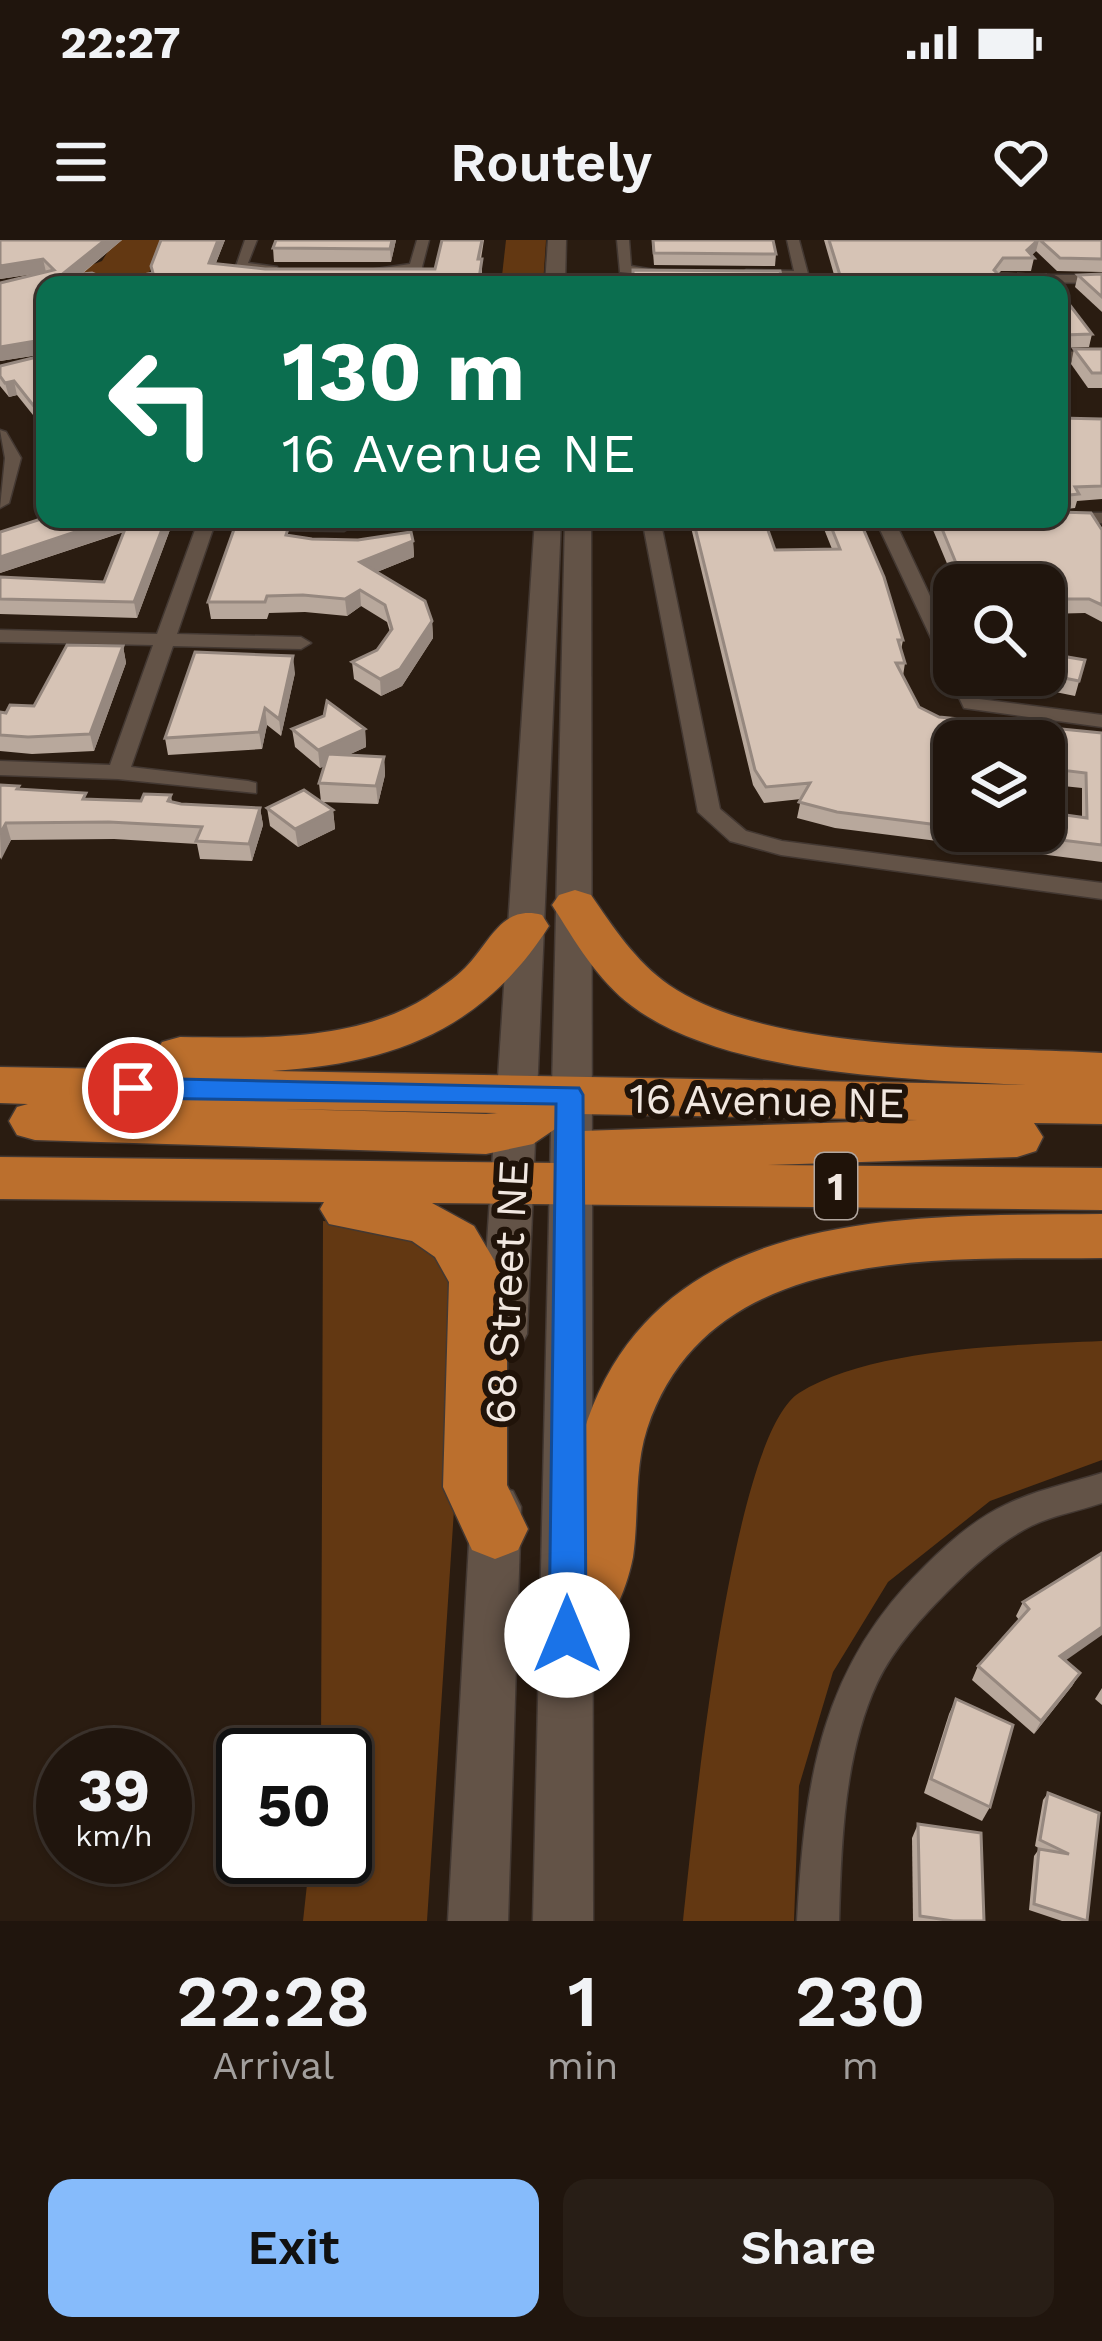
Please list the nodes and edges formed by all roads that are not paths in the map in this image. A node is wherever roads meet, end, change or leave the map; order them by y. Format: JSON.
{"nodes":[{"id":1,"x":251,"y":240,"type":"edge"},
{"id":2,"x":422,"y":240,"type":"edge"},
{"id":3,"x":557,"y":240,"type":"edge"},
{"id":4,"x":623,"y":240,"type":"edge"},
{"id":5,"x":793,"y":240,"type":"edge"},
{"id":6,"x":299,"y":271,"type":"edge"},
{"id":7,"x":347,"y":271,"type":"edge"},
{"id":8,"x":676,"y":273,"type":"edge"},
{"id":9,"x":736,"y":274,"type":"edge"},
{"id":10,"x":555,"y":276,"type":"edge"},
{"id":11,"x":758,"y":276,"type":"edge"},
{"id":12,"x":802,"y":276,"type":"edge"},
{"id":13,"x":1068,"y":279,"type":"edge"},
{"id":14,"x":1102,"y":279,"type":"edge"},
{"id":15,"x":1102,"y":355,"type":"edge"},
{"id":16,"x":1068,"y":356,"type":"edge"},
{"id":17,"x":0,"y":435,"type":"edge"},
{"id":18,"x":0,"y":503,"type":"edge"},
{"id":19,"x":1068,"y":518,"type":"edge"},
{"id":20,"x":1102,"y":518,"type":"edge"},
{"id":21,"x":205,"y":528,"type":"edge"},
{"id":22,"x":548,"y":528,"type":"edge"},
{"id":23,"x":578,"y":528,"type":"edge"},
{"id":24,"x":653,"y":528,"type":"edge"},
{"id":25,"x":889,"y":528,"type":"edge"},
{"id":26,"x":933,"y":622,"type":"edge"},
{"id":27,"x":0,"y":636,"type":"edge"},
{"id":28,"x":165,"y":640,"type":"junction"},
{"id":29,"x":302,"y":643,"type":"dead end"},
{"id":30,"x":967,"y":696,"type":"edge"},
{"id":31,"x":1102,"y":721,"type":"edge"},
{"id":32,"x":0,"y":769,"type":"edge"},
{"id":33,"x":118,"y":772,"type":"junction"},
{"id":34,"x":248,"y":788,"type":"dead end"},
{"id":35,"x":1102,"y":891,"type":"edge"},
{"id":36,"x":575,"y":905,"type":"junction"},
{"id":37,"x":526,"y":926,"type":"junction"},
{"id":38,"x":0,"y":1053,"type":"edge"},
{"id":39,"x":1102,"y":1071,"type":"edge"},
{"id":40,"x":0,"y":1085,"type":"edge"},
{"id":41,"x":570,"y":1095,"type":"junction"},
{"id":42,"x":1102,"y":1105,"type":"edge"},
{"id":43,"x":0,"y":1119,"type":"edge"},
{"id":44,"x":514,"y":1136,"type":"junction"},
{"id":45,"x":1102,"y":1136,"type":"edge"},
{"id":46,"x":569,"y":1168,"type":"junction"},
{"id":47,"x":0,"y":1178,"type":"edge"},
{"id":48,"x":224,"y":1183,"type":"junction"},
{"id":49,"x":1102,"y":1189,"type":"edge"},
{"id":50,"x":1102,"y":1236,"type":"edge"},
{"id":51,"x":1102,"y":1488,"type":"edge"},
{"id":52,"x":495,"y":1529,"type":"junction"},
{"id":53,"x":567,"y":1635,"type":"junction"},
{"id":54,"x":478,"y":1921,"type":"edge"},
{"id":55,"x":563,"y":1921,"type":"edge"},
{"id":56,"x":818,"y":1921,"type":"edge"}],
"edges":[{"from":1,"to":6,"type":"street"},
{"from":2,"to":7,"type":"street"},
{"from":3,"to":10,"type":"main road"},
{"from":4,"to":8,"type":"street"},
{"from":5,"to":12,"type":"street"},
{"from":9,"to":11,"type":"street"},
{"from":13,"to":14,"type":"street"},
{"from":15,"to":16,"type":"street"},
{"from":17,"to":18,"type":"street"},
{"from":19,"to":20,"type":"street"},
{"from":21,"to":28,"type":"street"},
{"from":22,"to":37,"type":"main road","name":"68 Street NE"},
{"from":23,"to":36,"type":"main road","name":"68 Street NE"},
{"from":24,"to":35,"type":"street"},
{"from":25,"to":26,"type":"street"},
{"from":27,"to":28,"type":"street"},
{"from":28,"to":29,"type":"street"},
{"from":28,"to":33,"type":"street"},
{"from":30,"to":31,"type":"street"},
{"from":32,"to":33,"type":"street"},
{"from":33,"to":34,"type":"street"},
{"from":36,"to":39,"type":"highway"},
{"from":36,"to":41,"type":"main road","name":"68 Street NE"},
{"from":37,"to":38,"type":"highway"},
{"from":37,"to":44,"type":"main road","name":"68 Street NE"},
{"from":40,"to":44,"type":"highway","name":"16 Avenue NE","number":"1"},
{"from":41,"to":42,"type":"highway","name":"16 Avenue NE","number":"1"},
{"from":41,"to":44,"type":"highway"},
{"from":41,"to":46,"type":"main road","name":"68 Street NE"},
{"from":43,"to":44,"type":"highway"},
{"from":44,"to":46,"type":"highway","name":"16 Avenue NE","number":"1"},
{"from":44,"to":48,"type":"highway","name":"16 Avenue NE","number":"1"},
{"from":44,"to":52,"type":"main road","name":"68 Street NE"},
{"from":45,"to":46,"type":"highway"},
{"from":46,"to":49,"type":"highway","name":"16 Avenue NE","number":"1"},
{"from":46,"to":53,"type":"main road","name":"68 Street NE"},
{"from":47,"to":48,"type":"highway","name":"16 Avenue NE","number":"1"},
{"from":48,"to":52,"type":"highway"},
{"from":50,"to":53,"type":"highway"},
{"from":51,"to":56,"type":"street"},
{"from":52,"to":54,"type":"main road","name":"68 Street NE"},
{"from":53,"to":55,"type":"main road","name":"68 Street NE"}]}
